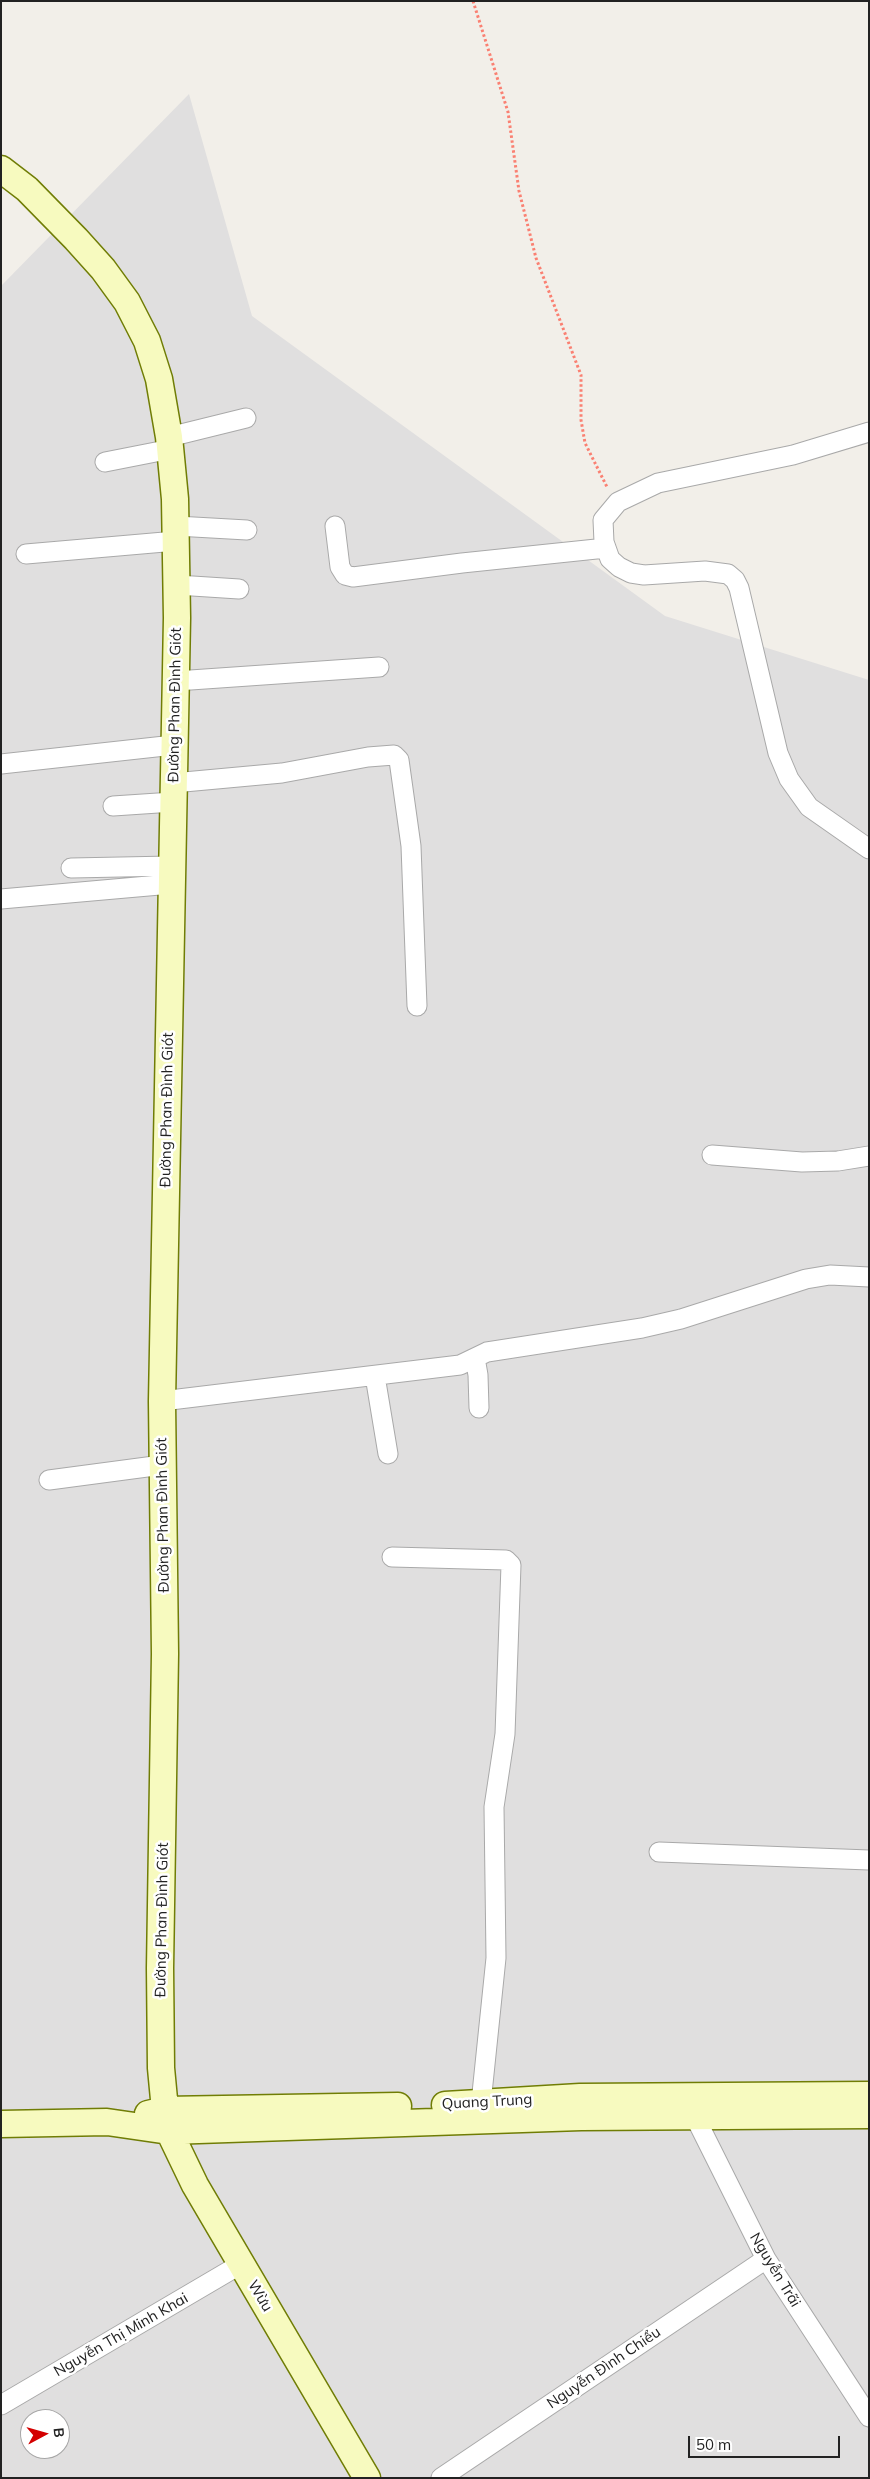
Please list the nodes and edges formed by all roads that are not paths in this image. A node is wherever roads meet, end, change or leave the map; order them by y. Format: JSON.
{"nodes":[{"id":1,"x":1,"y":169,"type":"edge"},
{"id":2,"x":246,"y":418,"type":"dead end"},
{"id":3,"x":869,"y":432,"type":"edge"},
{"id":4,"x":170,"y":443,"type":"junction"},
{"id":5,"x":105,"y":462,"type":"dead end"},
{"id":6,"x":335,"y":526,"type":"dead end"},
{"id":7,"x":247,"y":530,"type":"dead end"},
{"id":8,"x":176,"y":533,"type":"junction"},
{"id":9,"x":606,"y":548,"type":"junction"},
{"id":10,"x":26,"y":554,"type":"dead end"},
{"id":11,"x":176,"y":585,"type":"junction"},
{"id":12,"x":239,"y":589,"type":"dead end"},
{"id":13,"x":378,"y":667,"type":"dead end"},
{"id":14,"x":176,"y":681,"type":"junction"},
{"id":15,"x":174,"y":746,"type":"junction"},
{"id":16,"x":1,"y":764,"type":"edge"},
{"id":17,"x":173,"y":793,"type":"junction"},
{"id":18,"x":113,"y":806,"type":"dead end"},
{"id":19,"x":869,"y":849,"type":"edge"},
{"id":20,"x":71,"y":868,"type":"dead end"},
{"id":21,"x":171,"y":875,"type":"junction"},
{"id":22,"x":1,"y":899,"type":"edge"},
{"id":23,"x":417,"y":1006,"type":"dead end"},
{"id":24,"x":712,"y":1155,"type":"dead end"},
{"id":25,"x":869,"y":1156,"type":"edge"},
{"id":26,"x":869,"y":1277,"type":"edge"},
{"id":27,"x":475,"y":1358,"type":"junction"},
{"id":28,"x":375,"y":1376,"type":"junction"},
{"id":29,"x":162,"y":1401,"type":"junction"},
{"id":30,"x":480,"y":1408,"type":"dead end"},
{"id":31,"x":388,"y":1454,"type":"dead end"},
{"id":32,"x":162,"y":1465,"type":"junction"},
{"id":33,"x":49,"y":1480,"type":"dead end"},
{"id":34,"x":392,"y":1557,"type":"dead end"},
{"id":35,"x":659,"y":1852,"type":"dead end"},
{"id":36,"x":869,"y":1860,"type":"edge"},
{"id":37,"x":869,"y":2095,"type":"edge"},
{"id":38,"x":481,"y":2103,"type":"junction"},
{"id":39,"x":694,"y":2115,"type":"junction"},
{"id":40,"x":869,"y":2115,"type":"edge"},
{"id":41,"x":167,"y":2120,"type":"junction"},
{"id":42,"x":1,"y":2124,"type":"edge"},
{"id":43,"x":766,"y":2259,"type":"junction"},
{"id":44,"x":241,"y":2264,"type":"junction"},
{"id":45,"x":1,"y":2405,"type":"edge"},
{"id":46,"x":869,"y":2417,"type":"edge"},
{"id":47,"x":367,"y":2478,"type":"edge"},
{"id":48,"x":442,"y":2478,"type":"edge"}],
"edges":[{"from":1,"to":4,"type":"main road","name":"Đường Phan Đình Giót"},
{"from":2,"to":4,"type":"street"},
{"from":3,"to":9,"type":"street"},
{"from":4,"to":5,"type":"street"},
{"from":4,"to":8,"type":"main road","name":"Đường Phan Đình Giót"},
{"from":6,"to":9,"type":"street"},
{"from":7,"to":8,"type":"street"},
{"from":8,"to":10,"type":"street"},
{"from":8,"to":11,"type":"main road","name":"Đường Phan Đình Giót"},
{"from":9,"to":19,"type":"street"},
{"from":11,"to":12,"type":"street"},
{"from":11,"to":14,"type":"main road","name":"Đường Phan Đình Giót"},
{"from":13,"to":14,"type":"street"},
{"from":14,"to":15,"type":"main road","name":"Đường Phan Đình Giót"},
{"from":15,"to":16,"type":"street"},
{"from":15,"to":17,"type":"main road","name":"Đường Phan Đình Giót"},
{"from":17,"to":18,"type":"street"},
{"from":17,"to":21,"type":"main road","name":"Đường Phan Đình Giót"},
{"from":17,"to":23,"type":"street"},
{"from":20,"to":21,"type":"street"},
{"from":21,"to":22,"type":"street"},
{"from":21,"to":29,"type":"main road","name":"Đường Phan Đình Giót"},
{"from":24,"to":25,"type":"street"},
{"from":26,"to":27,"type":"street"},
{"from":27,"to":28,"type":"street"},
{"from":27,"to":30,"type":"street"},
{"from":28,"to":29,"type":"street"},
{"from":28,"to":31,"type":"street"},
{"from":29,"to":32,"type":"main road","name":"Đường Phan Đình Giót"},
{"from":32,"to":33,"type":"street"},
{"from":32,"to":41,"type":"main road","name":"Đường Phan Đình Giót"},
{"from":34,"to":38,"type":"street"},
{"from":35,"to":36,"type":"street"},
{"from":37,"to":38,"type":"main road","name":"Quang Trung"},
{"from":38,"to":41,"type":"main road","name":"Quang Trung"},
{"from":39,"to":40,"type":"main road","name":"Quang Trung"},
{"from":39,"to":41,"type":"main road","name":"Quang Trung"},
{"from":39,"to":43,"type":"street","name":"Nguyễn Trãi"},
{"from":41,"to":42,"type":"main road","name":"Quang Trung"},
{"from":41,"to":44,"type":"main road","name":"Wừu"},
{"from":43,"to":46,"type":"street","name":"Nguyễn Trãi"},
{"from":43,"to":48,"type":"street","name":"Nguyễn Đình Chiểu"},
{"from":44,"to":45,"type":"street","name":"Nguyễn Thị Minh Khai"},
{"from":44,"to":47,"type":"main road","name":"Wừu"}]}
